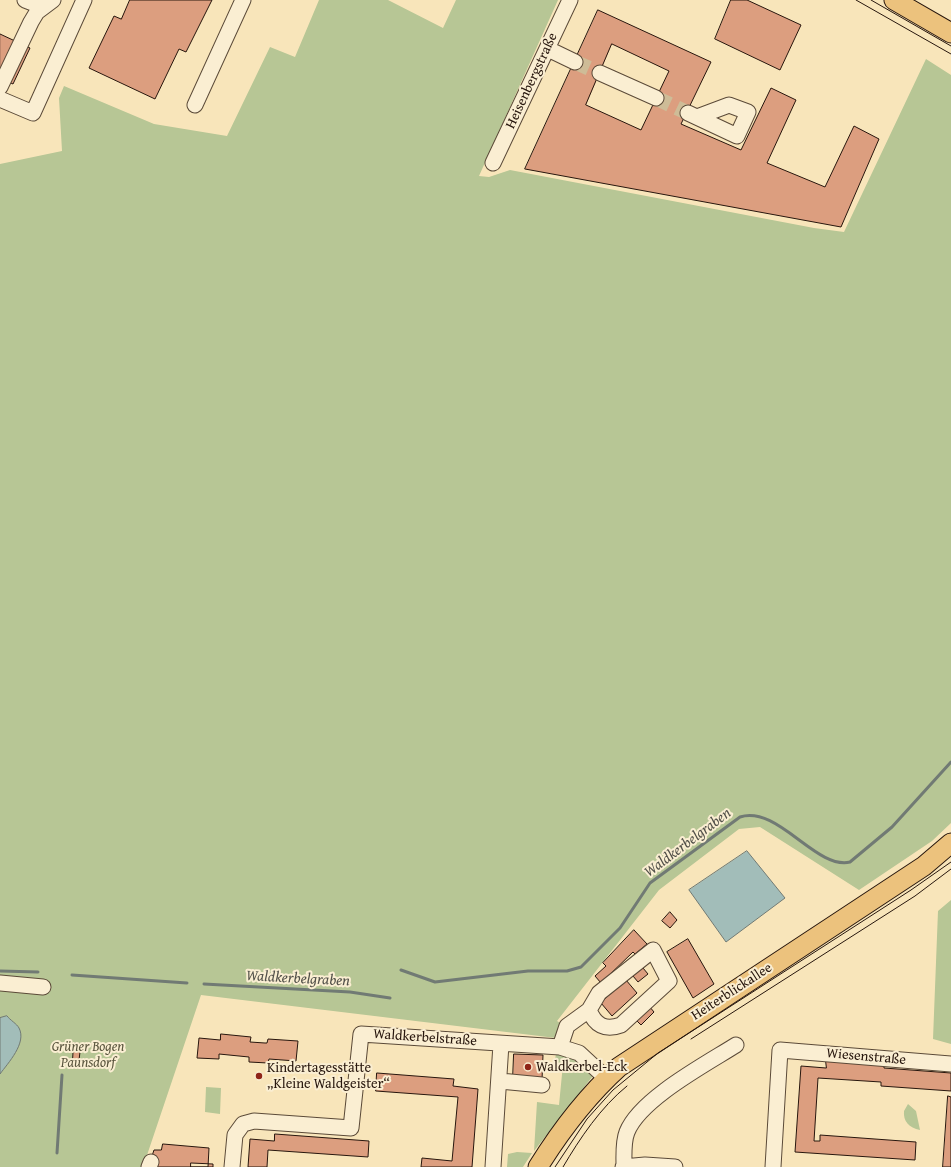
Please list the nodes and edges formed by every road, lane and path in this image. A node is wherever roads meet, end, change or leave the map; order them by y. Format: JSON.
{"nodes":[{"id":1,"x":24,"y":0,"type":"edge"},
{"id":2,"x":84,"y":0,"type":"edge"},
{"id":3,"x":243,"y":0,"type":"edge"},
{"id":4,"x":570,"y":0,"type":"edge"},
{"id":5,"x":894,"y":0,"type":"edge"},
{"id":6,"x":48,"y":4,"type":"edge"},
{"id":7,"x":951,"y":33,"type":"edge"},
{"id":8,"x":548,"y":50,"type":"junction"},
{"id":9,"x":575,"y":62,"type":"tunnel mouth"},
{"id":10,"x":600,"y":73,"type":"tunnel mouth"},
{"id":11,"x":0,"y":88,"type":"edge"},
{"id":12,"x":656,"y":98,"type":"tunnel mouth"},
{"id":13,"x":0,"y":99,"type":"edge"},
{"id":14,"x":195,"y":105,"type":"dead end"},
{"id":15,"x":493,"y":163,"type":"dead end"},
{"id":16,"x":951,"y":843,"type":"edge"},
{"id":17,"x":0,"y":983,"type":"edge"},
{"id":18,"x":43,"y":986,"type":"dead end"},
{"id":19,"x":589,"y":1010,"type":"junction"},
{"id":20,"x":501,"y":1044,"type":"junction"},
{"id":21,"x":736,"y":1045,"type":"dead end"},
{"id":22,"x":560,"y":1048,"type":"junction"},
{"id":23,"x":951,"y":1064,"type":"edge"},
{"id":24,"x":606,"y":1078,"type":"junction"},
{"id":25,"x":500,"y":1082,"type":"junction"},
{"id":26,"x":542,"y":1085,"type":"dead end"},
{"id":27,"x":623,"y":1166,"type":"edge"},
{"id":28,"x":232,"y":1167,"type":"edge"},
{"id":29,"x":493,"y":1167,"type":"edge"},
{"id":30,"x":538,"y":1167,"type":"edge"},
{"id":31,"x":674,"y":1167,"type":"edge"},
{"id":32,"x":773,"y":1167,"type":"edge"}],
"edges":[{"from":1,"to":6,"type":"street"},
{"from":2,"to":13,"type":"street"},
{"from":3,"to":14,"type":"street"},
{"from":4,"to":8,"type":"street","name":"Heisenbergstraße"},
{"from":5,"to":7,"type":"main road"},
{"from":6,"to":11,"type":"street"},
{"from":8,"to":9,"type":"street"},
{"from":8,"to":15,"type":"street","name":"Heisenbergstraße"},
{"from":10,"to":12,"type":"street"},
{"from":16,"to":24,"type":"main road","name":"Heiterblickallee"},
{"from":17,"to":18,"type":"street"},
{"from":19,"to":19,"type":"street"},
{"from":19,"to":22,"type":"street"},
{"from":20,"to":22,"type":"street","name":"Waldkerbelstraße"},
{"from":20,"to":25,"type":"street"},
{"from":20,"to":28,"type":"street","name":"Waldkerbelstraße"},
{"from":21,"to":27,"type":"street"},
{"from":22,"to":24,"type":"street","name":"Waldkerbelstraße"},
{"from":23,"to":32,"type":"street","name":"Wiesenstraße"},
{"from":24,"to":30,"type":"main road","name":"Heiterblickallee"},
{"from":25,"to":26,"type":"street"},
{"from":25,"to":29,"type":"street"},
{"from":27,"to":31,"type":"street"}]}
